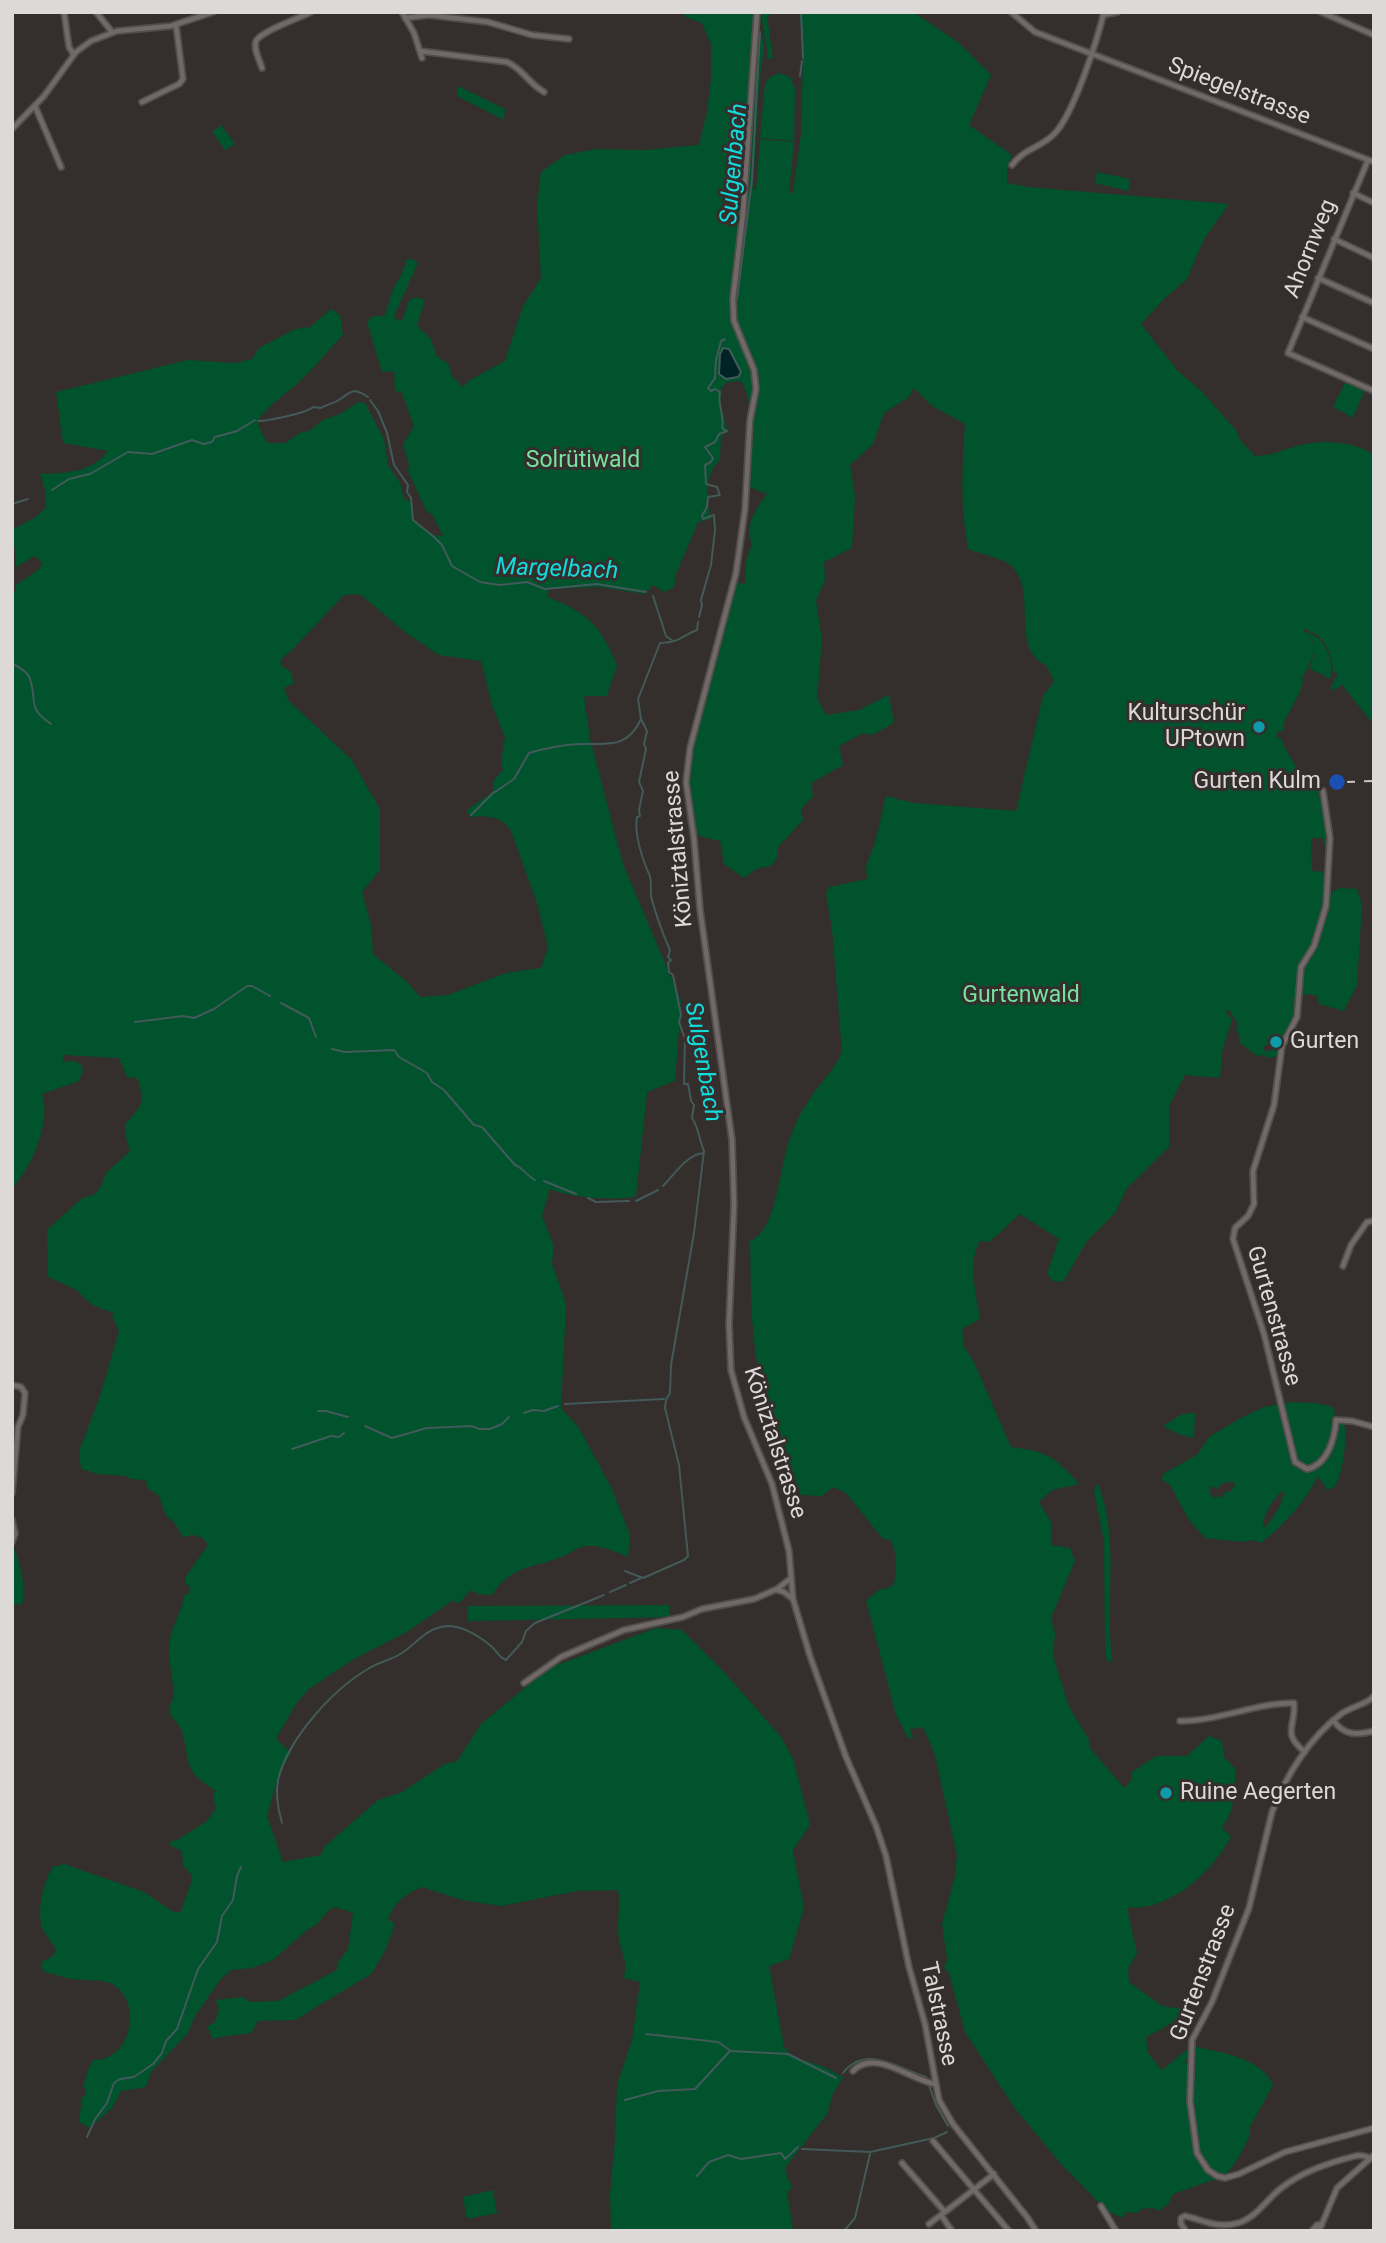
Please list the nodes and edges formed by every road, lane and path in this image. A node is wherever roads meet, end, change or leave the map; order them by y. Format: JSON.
{"nodes":[{"id":1,"x":64,"y":12,"type":"edge"},
{"id":2,"x":96,"y":12,"type":"edge"},
{"id":3,"x":311,"y":12,"type":"edge"},
{"id":4,"x":402,"y":12,"type":"edge"},
{"id":5,"x":757,"y":12,"type":"edge"},
{"id":6,"x":1011,"y":12,"type":"edge"},
{"id":7,"x":1117,"y":12,"type":"edge"},
{"id":8,"x":1321,"y":12,"type":"edge"},
{"id":9,"x":211,"y":13,"type":"edge"},
{"id":10,"x":1104,"y":14,"type":"edge"},
{"id":11,"x":405,"y":18,"type":"junction"},
{"id":12,"x":176,"y":25,"type":"junction"},
{"id":13,"x":112,"y":32,"type":"junction"},
{"id":14,"x":1374,"y":34,"type":"edge"},
{"id":15,"x":569,"y":40,"type":"dead end"},
{"id":16,"x":421,"y":51,"type":"junction"},
{"id":17,"x":1091,"y":53,"type":"junction"},
{"id":18,"x":74,"y":55,"type":"junction"},
{"id":19,"x":422,"y":58,"type":"dead end"},
{"id":20,"x":262,"y":68,"type":"dead end"},
{"id":21,"x":544,"y":92,"type":"dead end"},
{"id":22,"x":142,"y":102,"type":"dead end"},
{"id":23,"x":35,"y":106,"type":"junction"},
{"id":24,"x":12,"y":129,"type":"edge"},
{"id":25,"x":1371,"y":161,"type":"edge"},
{"id":26,"x":1012,"y":165,"type":"dead end"},
{"id":27,"x":61,"y":167,"type":"dead end"},
{"id":28,"x":1353,"y":193,"type":"junction"},
{"id":29,"x":1374,"y":203,"type":"edge"},
{"id":30,"x":1334,"y":239,"type":"junction"},
{"id":31,"x":1374,"y":258,"type":"edge"},
{"id":32,"x":1318,"y":278,"type":"junction"},
{"id":33,"x":1374,"y":303,"type":"edge"},
{"id":34,"x":1302,"y":317,"type":"junction"},
{"id":35,"x":1374,"y":349,"type":"edge"},
{"id":36,"x":1374,"y":391,"type":"edge"},
{"id":37,"x":1323,"y":792,"type":"dead end"},
{"id":38,"x":1374,"y":1220,"type":"edge"},
{"id":39,"x":1343,"y":1266,"type":"dead end"},
{"id":40,"x":12,"y":1385,"type":"edge"},
{"id":41,"x":1374,"y":1427,"type":"edge"},
{"id":42,"x":12,"y":1493,"type":"edge"},
{"id":43,"x":12,"y":1520,"type":"edge"},
{"id":44,"x":12,"y":1542,"type":"edge"},
{"id":45,"x":791,"y":1578,"type":"junction"},
{"id":46,"x":777,"y":1590,"type":"junction"},
{"id":47,"x":793,"y":1599,"type":"junction"},
{"id":48,"x":524,"y":1684,"type":"dead end"},
{"id":49,"x":1374,"y":1696,"type":"edge"},
{"id":50,"x":1333,"y":1720,"type":"junction"},
{"id":51,"x":1180,"y":1721,"type":"dead end"},
{"id":52,"x":1374,"y":1731,"type":"edge"},
{"id":53,"x":1305,"y":1752,"type":"junction"},
{"id":54,"x":855,"y":1781,"type":"joint"},
{"id":55,"x":853,"y":2071,"type":"dead end"},
{"id":56,"x":931,"y":2083,"type":"junction"},
{"id":57,"x":1374,"y":2128,"type":"edge"},
{"id":58,"x":933,"y":2141,"type":"dead end"},
{"id":59,"x":1371,"y":2157,"type":"edge"},
{"id":60,"x":902,"y":2164,"type":"dead end"},
{"id":61,"x":994,"y":2174,"type":"junction"},
{"id":62,"x":975,"y":2188,"type":"junction"},
{"id":63,"x":1101,"y":2206,"type":"dead end"},
{"id":64,"x":943,"y":2214,"type":"junction"},
{"id":65,"x":929,"y":2224,"type":"dead end"},
{"id":66,"x":1322,"y":2224,"type":"junction"},
{"id":67,"x":952,"y":2231,"type":"edge"},
{"id":68,"x":1009,"y":2231,"type":"edge"},
{"id":69,"x":1036,"y":2231,"type":"edge"},
{"id":70,"x":1116,"y":2231,"type":"edge"},
{"id":71,"x":1186,"y":2231,"type":"edge"},
{"id":72,"x":1312,"y":2231,"type":"edge"},
{"id":73,"x":1319,"y":2231,"type":"edge"}],
"edges":[{"from":1,"to":18,"type":"street"},
{"from":2,"to":13,"type":"street"},
{"from":3,"to":20,"type":"street"},
{"from":4,"to":11,"type":"street"},
{"from":5,"to":45,"type":"street","name":"Köniztalstrasse"},
{"from":6,"to":17,"type":"street","name":"Spiegelstrasse"},
{"from":7,"to":10,"type":"street"},
{"from":8,"to":14,"type":"street"},
{"from":9,"to":12,"type":"street"},
{"from":10,"to":17,"type":"street"},
{"from":11,"to":15,"type":"street"},
{"from":11,"to":16,"type":"street"},
{"from":12,"to":13,"type":"street"},
{"from":12,"to":22,"type":"street"},
{"from":13,"to":18,"type":"street"},
{"from":16,"to":19,"type":"street"},
{"from":16,"to":21,"type":"street"},
{"from":17,"to":25,"type":"street","name":"Spiegelstrasse"},
{"from":17,"to":26,"type":"street"},
{"from":18,"to":23,"type":"street"},
{"from":23,"to":24,"type":"street"},
{"from":23,"to":27,"type":"street"},
{"from":25,"to":28,"type":"street","name":"Ahornweg"},
{"from":28,"to":29,"type":"street"},
{"from":28,"to":30,"type":"street","name":"Ahornweg"},
{"from":30,"to":31,"type":"street"},
{"from":30,"to":32,"type":"street","name":"Ahornweg"},
{"from":32,"to":33,"type":"street"},
{"from":32,"to":34,"type":"street","name":"Ahornweg"},
{"from":34,"to":35,"type":"street"},
{"from":34,"to":36,"type":"street","name":"Ahornweg"},
{"from":37,"to":41,"type":"street","name":"Gurtenstrasse"},
{"from":38,"to":39,"type":"street"},
{"from":40,"to":42,"type":"street"},
{"from":43,"to":44,"type":"street"},
{"from":45,"to":46,"type":"street"},
{"from":45,"to":47,"type":"street","name":"Köniztalstrasse"},
{"from":46,"to":47,"type":"street"},
{"from":46,"to":48,"type":"street"},
{"from":47,"to":54,"type":"street","name":"Köniztalstrasse"},
{"from":49,"to":50,"type":"street","name":"Gurtenstrasse"},
{"from":50,"to":52,"type":"street"},
{"from":50,"to":53,"type":"street","name":"Gurtenstrasse"},
{"from":51,"to":53,"type":"street"},
{"from":53,"to":57,"type":"street","name":"Gurtenstrasse"},
{"from":54,"to":56,"type":"street","name":"Talstrasse"},
{"from":55,"to":56,"type":"street"},
{"from":56,"to":61,"type":"street","name":"Talstrasse"},
{"from":58,"to":62,"type":"street"},
{"from":59,"to":66,"type":"street"},
{"from":59,"to":71,"type":"street"},
{"from":60,"to":64,"type":"street"},
{"from":61,"to":62,"type":"street"},
{"from":61,"to":69,"type":"street","name":"Talstrasse"},
{"from":62,"to":64,"type":"street"},
{"from":62,"to":68,"type":"street"},
{"from":63,"to":70,"type":"street"},
{"from":64,"to":65,"type":"street"},
{"from":64,"to":67,"type":"street"},
{"from":66,"to":72,"type":"street"},
{"from":66,"to":73,"type":"street"}]}
